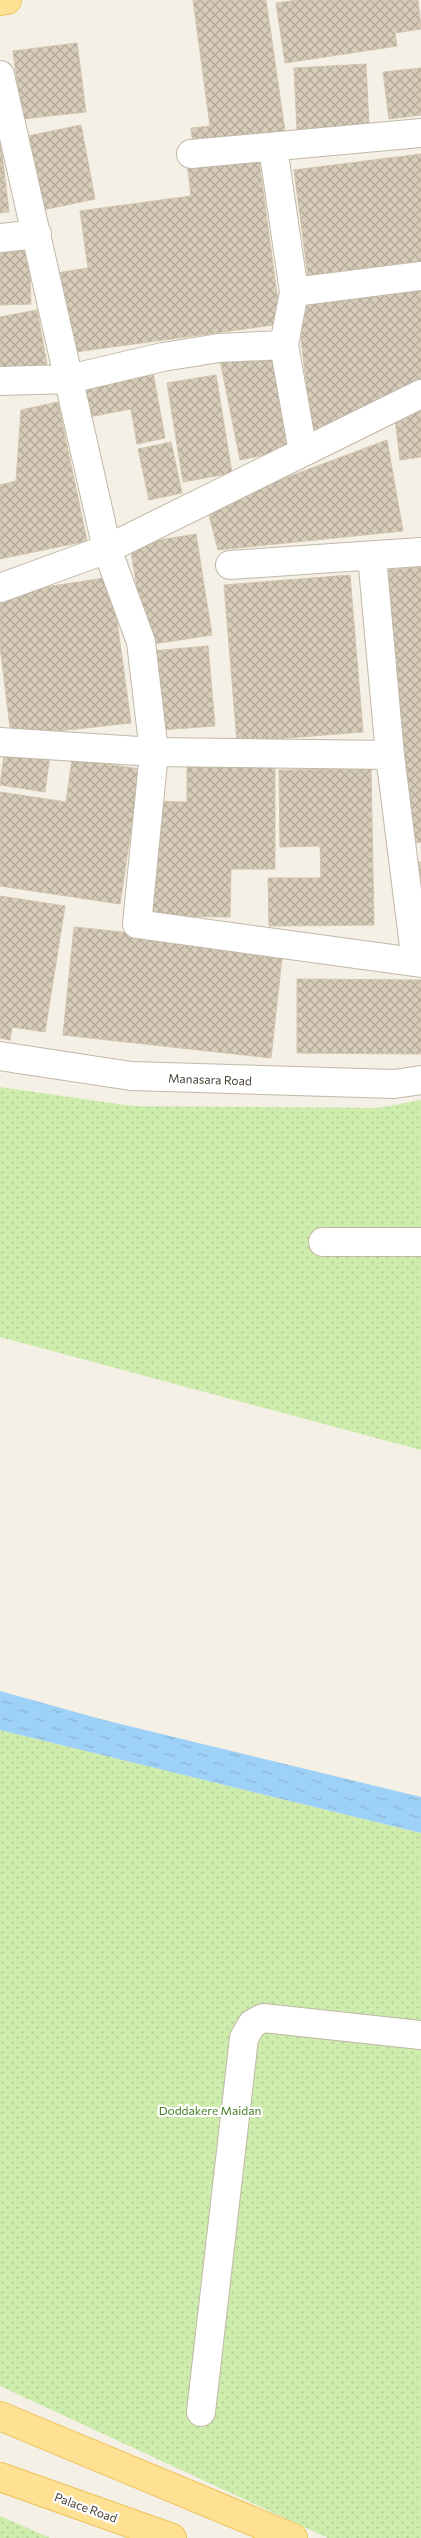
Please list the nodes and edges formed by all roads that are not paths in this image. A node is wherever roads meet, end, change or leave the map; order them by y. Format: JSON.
{"nodes":[{"id":1,"x":7,"y":0,"type":"edge"},
{"id":2,"x":0,"y":1,"type":"edge"},
{"id":3,"x":0,"y":75,"type":"edge"},
{"id":4,"x":421,"y":133,"type":"edge"},
{"id":5,"x":272,"y":147,"type":"junction"},
{"id":6,"x":191,"y":154,"type":"dead end"},
{"id":7,"x":36,"y":234,"type":"junction"},
{"id":8,"x":0,"y":238,"type":"edge"},
{"id":9,"x":421,"y":276,"type":"edge"},
{"id":10,"x":294,"y":292,"type":"junction"},
{"id":11,"x":284,"y":344,"type":"junction"},
{"id":12,"x":69,"y":379,"type":"junction"},
{"id":13,"x":0,"y":380,"type":"edge"},
{"id":14,"x":421,"y":394,"type":"edge"},
{"id":15,"x":303,"y":452,"type":"junction"},
{"id":16,"x":106,"y":549,"type":"junction"},
{"id":17,"x":421,"y":552,"type":"edge"},
{"id":18,"x":372,"y":556,"type":"junction"},
{"id":19,"x":230,"y":565,"type":"dead end"},
{"id":20,"x":0,"y":588,"type":"edge"},
{"id":21,"x":0,"y":742,"type":"edge"},
{"id":22,"x":154,"y":752,"type":"junction"},
{"id":23,"x":390,"y":754,"type":"junction"},
{"id":24,"x":419,"y":963,"type":"edge"},
{"id":25,"x":0,"y":1056,"type":"edge"},
{"id":26,"x":421,"y":1080,"type":"edge"},
{"id":27,"x":323,"y":1242,"type":"dead end"},
{"id":28,"x":421,"y":1242,"type":"edge"},
{"id":29,"x":421,"y":2035,"type":"edge"},
{"id":30,"x":201,"y":2412,"type":"dead end"},
{"id":31,"x":0,"y":2416,"type":"edge"},
{"id":32,"x":0,"y":2477,"type":"edge"},
{"id":33,"x":172,"y":2538,"type":"edge"},
{"id":34,"x":293,"y":2538,"type":"edge"}],
"edges":[{"from":1,"to":2,"type":"main road"},
{"from":3,"to":7,"type":"street"},
{"from":4,"to":5,"type":"street"},
{"from":5,"to":6,"type":"street"},
{"from":5,"to":10,"type":"street"},
{"from":7,"to":8,"type":"street"},
{"from":7,"to":12,"type":"street"},
{"from":9,"to":10,"type":"street"},
{"from":10,"to":11,"type":"street"},
{"from":11,"to":12,"type":"street"},
{"from":11,"to":15,"type":"street"},
{"from":12,"to":13,"type":"street"},
{"from":12,"to":16,"type":"street"},
{"from":14,"to":15,"type":"street"},
{"from":15,"to":16,"type":"street"},
{"from":16,"to":20,"type":"street"},
{"from":16,"to":22,"type":"street"},
{"from":17,"to":18,"type":"street"},
{"from":18,"to":19,"type":"street"},
{"from":18,"to":23,"type":"street"},
{"from":21,"to":22,"type":"street"},
{"from":22,"to":23,"type":"street"},
{"from":22,"to":24,"type":"street"},
{"from":23,"to":24,"type":"street"},
{"from":25,"to":26,"type":"street","name":"Manasara Road"},
{"from":27,"to":28,"type":"street"},
{"from":29,"to":30,"type":"street"},
{"from":31,"to":34,"type":"main road"},
{"from":32,"to":33,"type":"main road","name":"Palace Road"}]}
